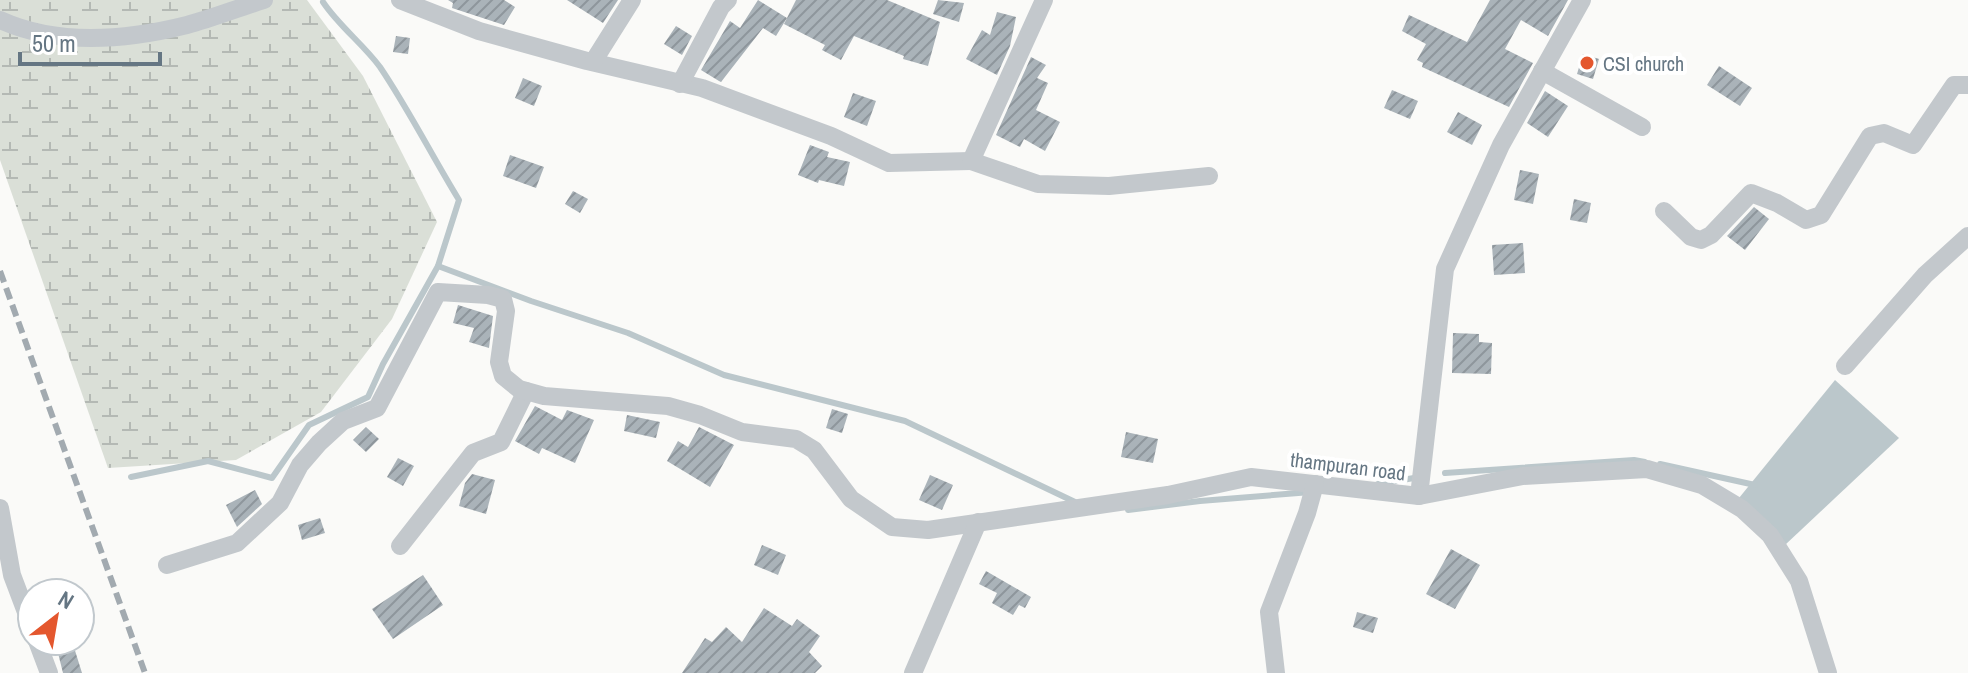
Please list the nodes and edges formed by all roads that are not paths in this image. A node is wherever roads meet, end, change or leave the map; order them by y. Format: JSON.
{"nodes":[{"id":1,"x":264,"y":0,"type":"edge"},
{"id":2,"x":400,"y":0,"type":"edge"},
{"id":3,"x":632,"y":0,"type":"edge"},
{"id":4,"x":728,"y":0,"type":"edge"},
{"id":5,"x":1044,"y":0,"type":"edge"},
{"id":6,"x":1582,"y":0,"type":"edge"},
{"id":7,"x":0,"y":20,"type":"edge"},
{"id":8,"x":593,"y":62,"type":"junction"},
{"id":9,"x":1542,"y":71,"type":"junction"},
{"id":10,"x":680,"y":84,"type":"junction"},
{"id":11,"x":1968,"y":85,"type":"edge"},
{"id":12,"x":1642,"y":127,"type":"dead end"},
{"id":13,"x":971,"y":161,"type":"junction"},
{"id":14,"x":1209,"y":176,"type":"dead end"},
{"id":15,"x":1664,"y":211,"type":"dead end"},
{"id":16,"x":1968,"y":236,"type":"edge"},
{"id":17,"x":1845,"y":366,"type":"dead end"},
{"id":18,"x":526,"y":391,"type":"junction"},
{"id":19,"x":1315,"y":485,"type":"junction"},
{"id":20,"x":1419,"y":496,"type":"junction"},
{"id":21,"x":0,"y":508,"type":"edge"},
{"id":22,"x":978,"y":522,"type":"junction"},
{"id":23,"x":400,"y":546,"type":"dead end"},
{"id":24,"x":167,"y":565,"type":"dead end"},
{"id":25,"x":6,"y":578,"type":"edge"},
{"id":26,"x":16,"y":597,"type":"edge"},
{"id":27,"x":913,"y":673,"type":"edge"},
{"id":28,"x":1276,"y":673,"type":"edge"},
{"id":29,"x":1828,"y":673,"type":"edge"}],
"edges":[{"from":1,"to":7,"type":"street"},
{"from":2,"to":8,"type":"street"},
{"from":3,"to":8,"type":"street"},
{"from":4,"to":10,"type":"street"},
{"from":5,"to":13,"type":"street"},
{"from":6,"to":9,"type":"street"},
{"from":8,"to":10,"type":"street"},
{"from":9,"to":12,"type":"street"},
{"from":9,"to":20,"type":"street"},
{"from":10,"to":13,"type":"street"},
{"from":11,"to":15,"type":"street"},
{"from":13,"to":14,"type":"street"},
{"from":16,"to":17,"type":"street"},
{"from":18,"to":22,"type":"street","name":"thampuran road"},
{"from":18,"to":23,"type":"street"},
{"from":18,"to":24,"type":"street"},
{"from":19,"to":20,"type":"street","name":"thampuran road"},
{"from":19,"to":22,"type":"street","name":"thampuran road"},
{"from":19,"to":28,"type":"street"},
{"from":20,"to":29,"type":"street","name":"thampuran road"},
{"from":21,"to":25,"type":"street"},
{"from":22,"to":27,"type":"street"},
{"from":25,"to":26,"type":"street"}]}
